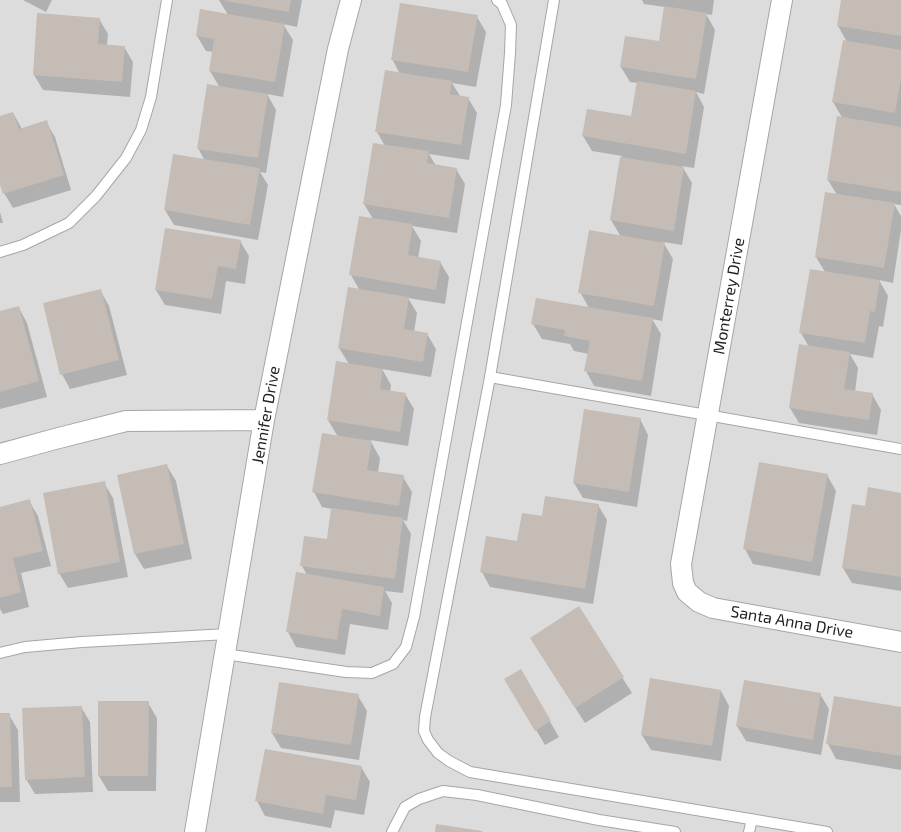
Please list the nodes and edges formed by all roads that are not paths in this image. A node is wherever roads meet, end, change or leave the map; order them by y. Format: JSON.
{"nodes":[{"id":1,"x":167,"y":0,"type":"edge"},
{"id":2,"x":351,"y":0,"type":"edge"},
{"id":3,"x":497,"y":0,"type":"edge"},
{"id":4,"x":554,"y":0,"type":"edge"},
{"id":5,"x":782,"y":0,"type":"edge"},
{"id":6,"x":0,"y":252,"type":"edge"},
{"id":7,"x":490,"y":377,"type":"junction"},
{"id":8,"x":707,"y":414,"type":"junction"},
{"id":9,"x":264,"y":420,"type":"junction"},
{"id":10,"x":901,"y":449,"type":"edge"},
{"id":11,"x":0,"y":454,"type":"edge"},
{"id":12,"x":687,"y":592,"type":"joint"},
{"id":13,"x":228,"y":634,"type":"junction"},
{"id":14,"x":901,"y":642,"type":"edge"},
{"id":15,"x":0,"y":653,"type":"edge"},
{"id":16,"x":225,"y":654,"type":"junction"},
{"id":17,"x":752,"y":819,"type":"junction"},
{"id":18,"x":195,"y":832,"type":"edge"},
{"id":19,"x":392,"y":832,"type":"edge"},
{"id":20,"x":675,"y":832,"type":"edge"},
{"id":21,"x":750,"y":832,"type":"edge"},
{"id":22,"x":827,"y":832,"type":"edge"}],
"edges":[{"from":1,"to":6,"type":"lane"},
{"from":2,"to":9,"type":"street","name":"Jennifer Drive"},
{"from":3,"to":16,"type":"lane"},
{"from":4,"to":7,"type":"lane"},
{"from":5,"to":8,"type":"street","name":"Monterrey Drive"},
{"from":7,"to":8,"type":"lane"},
{"from":7,"to":17,"type":"lane"},
{"from":8,"to":10,"type":"lane"},
{"from":8,"to":12,"type":"street","name":"Monterrey Drive"},
{"from":9,"to":11,"type":"street"},
{"from":9,"to":13,"type":"street","name":"Jennifer Drive"},
{"from":12,"to":14,"type":"street","name":"Santa Anna Drive"},
{"from":13,"to":15,"type":"lane"},
{"from":13,"to":16,"type":"street","name":"Jennifer Drive"},
{"from":16,"to":18,"type":"street","name":"Jennifer Drive"},
{"from":17,"to":21,"type":"lane"},
{"from":17,"to":22,"type":"lane"},
{"from":19,"to":20,"type":"lane"}]}
